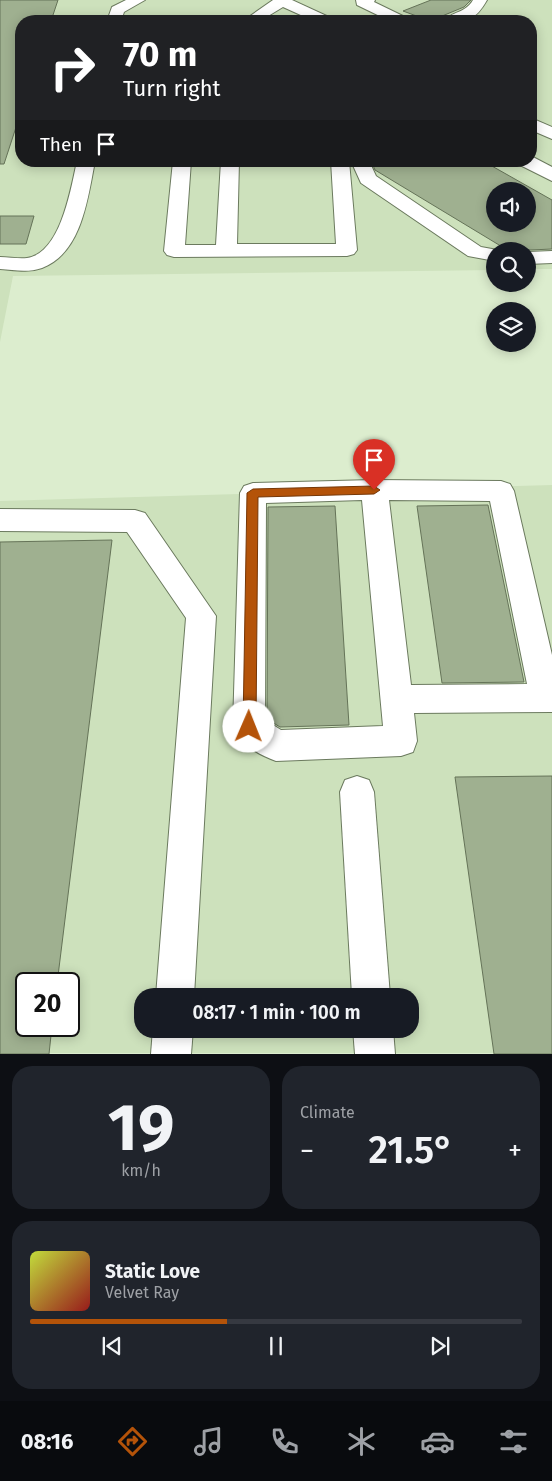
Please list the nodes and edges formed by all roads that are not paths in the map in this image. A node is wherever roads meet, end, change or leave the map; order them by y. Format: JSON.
{"nodes":[{"id":1,"x":138,"y":0,"type":"edge"},
{"id":2,"x":480,"y":0,"type":"edge"},
{"id":3,"x":282,"y":1,"type":"edge"},
{"id":4,"x":362,"y":1,"type":"edge"},
{"id":5,"x":116,"y":15,"type":"edge"},
{"id":6,"x":262,"y":15,"type":"edge"},
{"id":7,"x":313,"y":15,"type":"edge"},
{"id":8,"x":390,"y":15,"type":"edge"},
{"id":9,"x":466,"y":15,"type":"edge"},
{"id":10,"x":537,"y":127,"type":"edge"},
{"id":11,"x":552,"y":134,"type":"edge"},
{"id":12,"x":85,"y":167,"type":"edge"},
{"id":13,"x":181,"y":167,"type":"edge"},
{"id":14,"x":230,"y":167,"type":"edge"},
{"id":15,"x":341,"y":167,"type":"edge"},
{"id":16,"x":363,"y":167,"type":"edge"},
{"id":17,"x":537,"y":167,"type":"edge"},
{"id":18,"x":552,"y":175,"type":"edge"},
{"id":19,"x":226,"y":251,"type":"junction"},
{"id":20,"x":486,"y":254,"type":"edge"},
{"id":21,"x":552,"y":257,"type":"edge"},
{"id":22,"x":536,"y":258,"type":"edge"},
{"id":23,"x":0,"y":263,"type":"edge"},
{"id":24,"x":374,"y":490,"type":"junction"},
{"id":25,"x":0,"y":520,"type":"edge"},
{"id":26,"x":549,"y":698,"type":"edge"},
{"id":27,"x":398,"y":699,"type":"junction"},
{"id":28,"x":357,"y":792,"type":"dead end"},
{"id":29,"x":176,"y":988,"type":"edge"},
{"id":30,"x":370,"y":988,"type":"edge"},
{"id":31,"x":172,"y":1038,"type":"edge"},
{"id":32,"x":374,"y":1038,"type":"edge"},
{"id":33,"x":171,"y":1054,"type":"edge"},
{"id":34,"x":375,"y":1054,"type":"edge"}],
"edges":[{"from":1,"to":5,"type":"street"},
{"from":2,"to":9,"type":"street"},
{"from":3,"to":6,"type":"street"},
{"from":3,"to":7,"type":"street"},
{"from":4,"to":8,"type":"street"},
{"from":10,"to":11,"type":"street"},
{"from":12,"to":23,"type":"street"},
{"from":13,"to":19,"type":"street"},
{"from":14,"to":19,"type":"street"},
{"from":15,"to":19,"type":"street"},
{"from":16,"to":20,"type":"street"},
{"from":17,"to":18,"type":"street"},
{"from":21,"to":22,"type":"street"},
{"from":24,"to":26,"type":"street"},
{"from":24,"to":27,"type":"street"},
{"from":24,"to":27,"type":"street"},
{"from":25,"to":29,"type":"street"},
{"from":26,"to":27,"type":"street"},
{"from":28,"to":30,"type":"street"},
{"from":31,"to":33,"type":"street"},
{"from":32,"to":34,"type":"street"}]}
